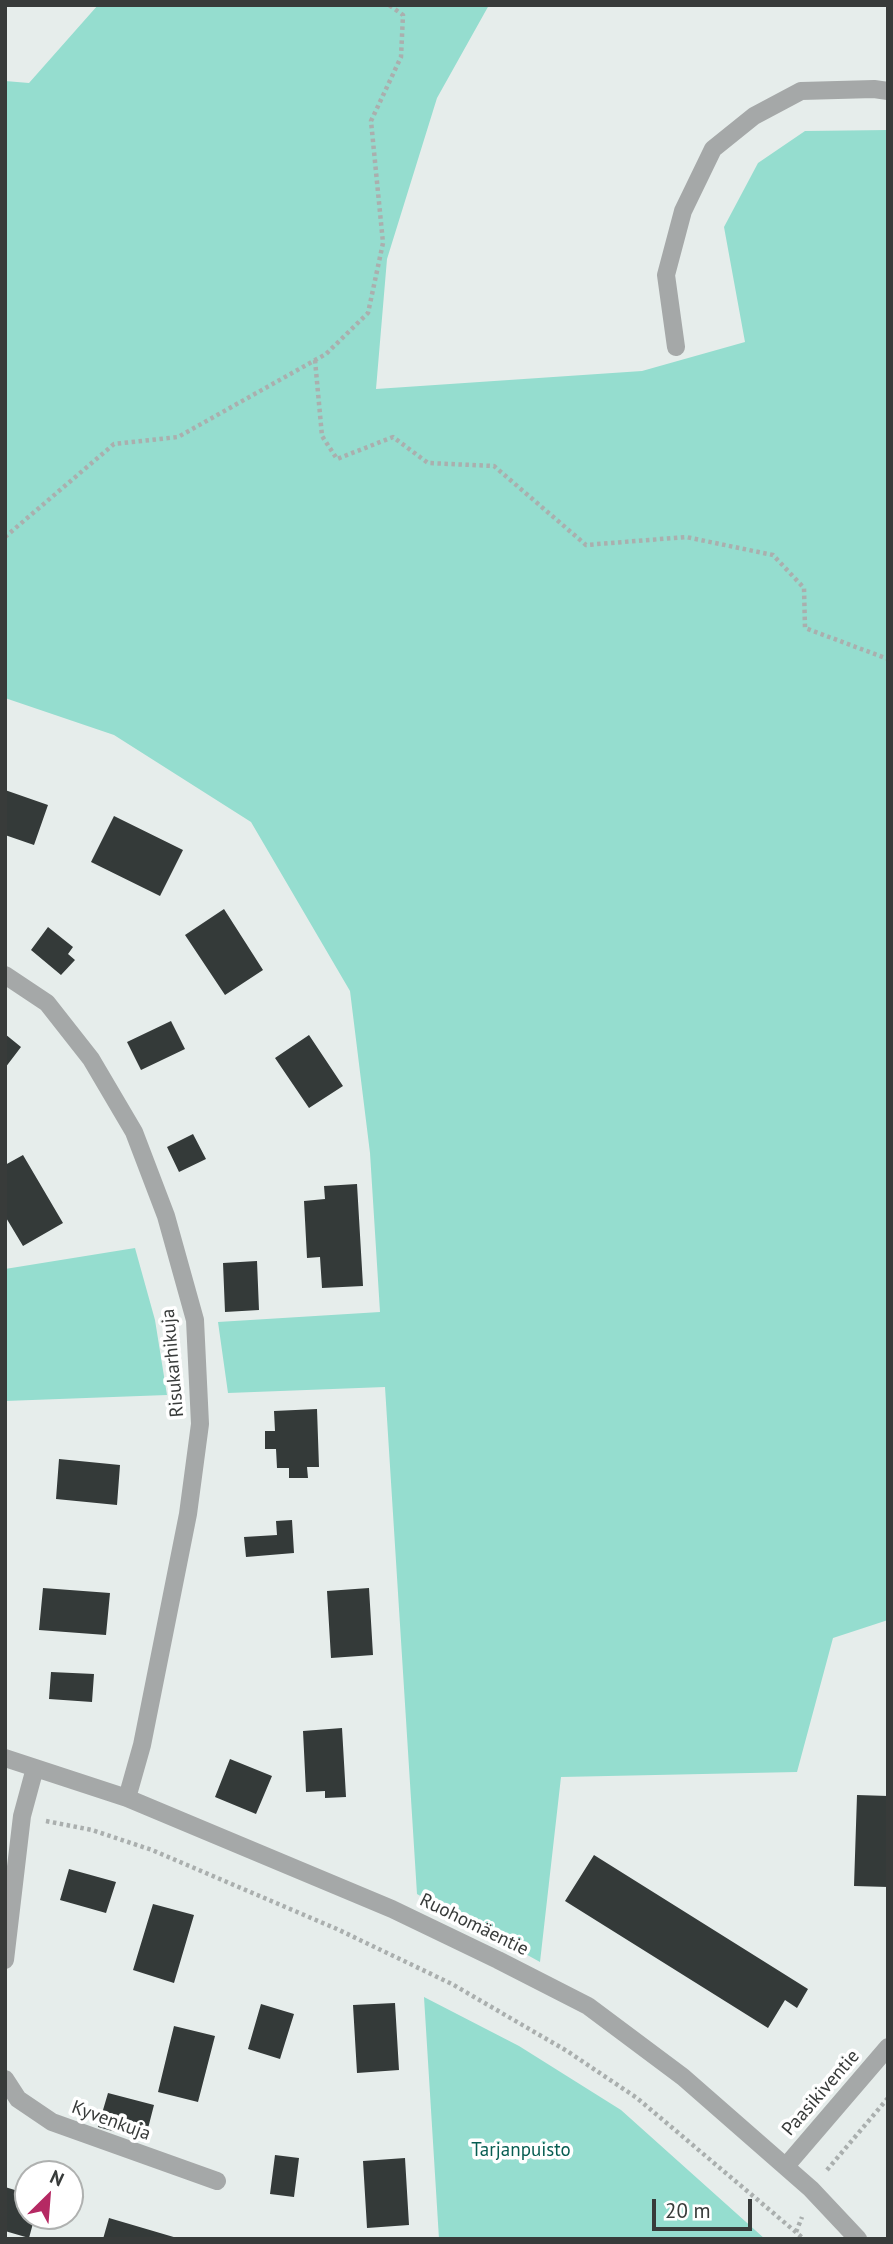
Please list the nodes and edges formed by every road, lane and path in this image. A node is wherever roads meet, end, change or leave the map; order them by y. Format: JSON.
{"nodes":[{"id":1,"x":389,"y":5,"type":"edge"},
{"id":2,"x":888,"y":91,"type":"edge"},
{"id":3,"x":676,"y":347,"type":"dead end"},
{"id":4,"x":315,"y":360,"type":"junction"},
{"id":5,"x":5,"y":537,"type":"edge"},
{"id":6,"x":888,"y":659,"type":"edge"},
{"id":7,"x":5,"y":975,"type":"edge"},
{"id":8,"x":5,"y":1759,"type":"edge"},
{"id":9,"x":35,"y":1768,"type":"junction"},
{"id":10,"x":127,"y":1798,"type":"junction"},
{"id":11,"x":22,"y":1816,"type":"junction"},
{"id":12,"x":5,"y":1960,"type":"edge"},
{"id":13,"x":888,"y":2047,"type":"edge"},
{"id":14,"x":5,"y":2079,"type":"edge"},
{"id":15,"x":888,"y":2098,"type":"edge"},
{"id":16,"x":786,"y":2166,"type":"junction"},
{"id":17,"x":217,"y":2181,"type":"dead end"},
{"id":18,"x":811,"y":2189,"type":"junction"},
{"id":19,"x":796,"y":2232,"type":"junction"},
{"id":20,"x":804,"y":2239,"type":"edge"},
{"id":21,"x":858,"y":2239,"type":"edge"}],
"edges":[{"from":1,"to":4,"type":"path"},
{"from":2,"to":3,"type":"street"},
{"from":4,"to":5,"type":"path"},
{"from":4,"to":6,"type":"path"},
{"from":7,"to":10,"type":"street","name":"Risukarhikuja"},
{"from":8,"to":9,"type":"street","name":"Ruohomäentie"},
{"from":9,"to":10,"type":"street","name":"Ruohomäentie"},
{"from":9,"to":11,"type":"street"},
{"from":10,"to":16,"type":"street","name":"Ruohomäentie"},
{"from":11,"to":12,"type":"street"},
{"from":11,"to":19,"type":"path"},
{"from":13,"to":16,"type":"street","name":"Paasikiventie"},
{"from":14,"to":17,"type":"street","name":"Kyvenkuja"},
{"from":15,"to":18,"type":"path"},
{"from":16,"to":18,"type":"street","name":"Ruohomäentie"},
{"from":18,"to":19,"type":"path"},
{"from":18,"to":21,"type":"street","name":"Ruohomäentie"},
{"from":19,"to":20,"type":"path"}]}
